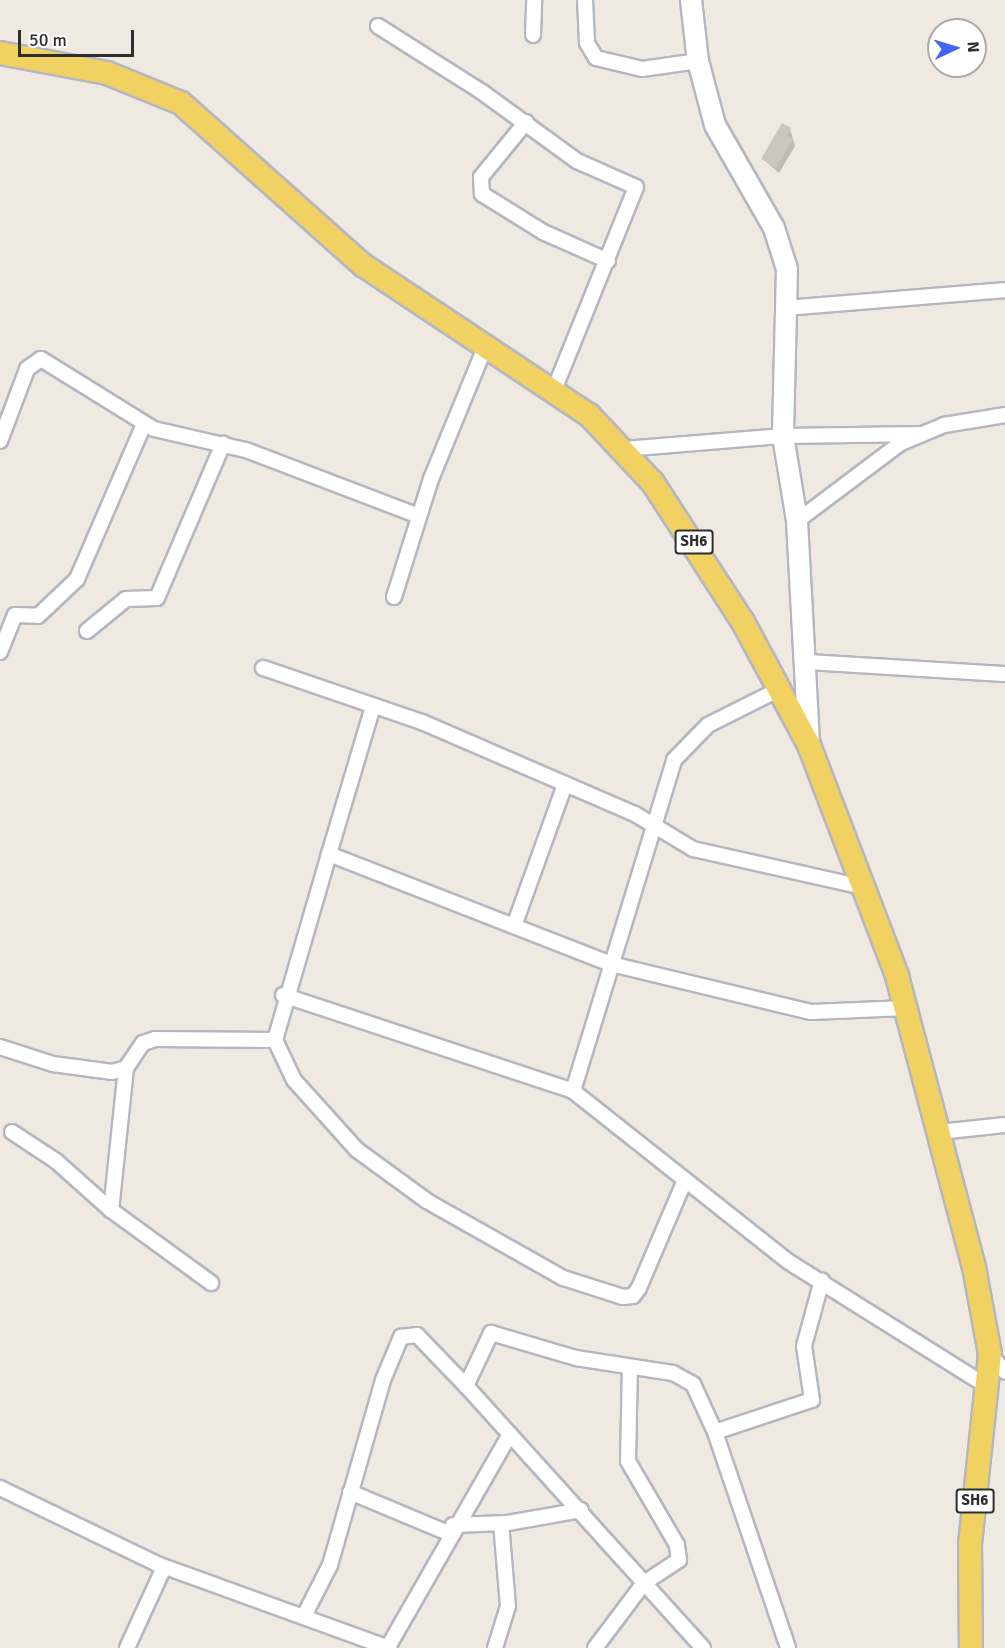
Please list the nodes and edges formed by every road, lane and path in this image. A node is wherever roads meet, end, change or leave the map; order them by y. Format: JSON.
{"nodes":[{"id":1,"x":534,"y":0,"type":"edge"},
{"id":2,"x":585,"y":0,"type":"edge"},
{"id":3,"x":691,"y":0,"type":"edge"},
{"id":4,"x":378,"y":26,"type":"dead end"},
{"id":5,"x":533,"y":35,"type":"dead end"},
{"id":6,"x":0,"y":53,"type":"edge"},
{"id":7,"x":698,"y":61,"type":"junction"},
{"id":8,"x":526,"y":122,"type":"junction"},
{"id":9,"x":608,"y":261,"type":"junction"},
{"id":10,"x":1005,"y":290,"type":"edge"},
{"id":11,"x":786,"y":308,"type":"junction"},
{"id":12,"x":486,"y":345,"type":"junction"},
{"id":13,"x":554,"y":390,"type":"junction"},
{"id":14,"x":1005,"y":415,"type":"edge"},
{"id":15,"x":144,"y":424,"type":"junction"},
{"id":16,"x":922,"y":434,"type":"junction"},
{"id":17,"x":783,"y":436,"type":"junction"},
{"id":18,"x":0,"y":441,"type":"edge"},
{"id":19,"x":222,"y":444,"type":"junction"},
{"id":20,"x":624,"y":449,"type":"junction"},
{"id":21,"x":419,"y":516,"type":"junction"},
{"id":22,"x":797,"y":521,"type":"junction"},
{"id":23,"x":394,"y":597,"type":"dead end"},
{"id":24,"x":87,"y":631,"type":"dead end"},
{"id":25,"x":0,"y":652,"type":"edge"},
{"id":26,"x":807,"y":662,"type":"junction"},
{"id":27,"x":263,"y":669,"type":"dead end"},
{"id":28,"x":1005,"y":674,"type":"edge"},
{"id":29,"x":778,"y":690,"type":"junction"},
{"id":30,"x":373,"y":706,"type":"junction"},
{"id":31,"x":808,"y":745,"type":"junction"},
{"id":32,"x":565,"y":783,"type":"junction"},
{"id":33,"x":652,"y":825,"type":"junction"},
{"id":34,"x":328,"y":854,"type":"junction"},
{"id":35,"x":863,"y":887,"type":"junction"},
{"id":36,"x":514,"y":926,"type":"junction"},
{"id":37,"x":611,"y":964,"type":"junction"},
{"id":38,"x":283,"y":995,"type":"junction"},
{"id":39,"x":906,"y":1008,"type":"junction"},
{"id":40,"x":275,"y":1040,"type":"junction"},
{"id":41,"x":0,"y":1047,"type":"edge"},
{"id":42,"x":126,"y":1068,"type":"junction"},
{"id":43,"x":573,"y":1091,"type":"junction"},
{"id":44,"x":1005,"y":1125,"type":"edge"},
{"id":45,"x":12,"y":1132,"type":"dead end"},
{"id":46,"x":939,"y":1132,"type":"junction"},
{"id":47,"x":685,"y":1180,"type":"junction"},
{"id":48,"x":111,"y":1210,"type":"junction"},
{"id":49,"x":822,"y":1280,"type":"junction"},
{"id":50,"x":211,"y":1283,"type":"dead end"},
{"id":51,"x":990,"y":1354,"type":"junction"},
{"id":52,"x":630,"y":1367,"type":"junction"},
{"id":53,"x":1005,"y":1371,"type":"edge"},
{"id":54,"x":466,"y":1386,"type":"junction"},
{"id":55,"x":988,"y":1387,"type":"junction"},
{"id":56,"x":715,"y":1432,"type":"junction"},
{"id":57,"x":510,"y":1434,"type":"junction"},
{"id":58,"x":0,"y":1488,"type":"edge"},
{"id":59,"x":350,"y":1492,"type":"junction"},
{"id":60,"x":581,"y":1510,"type":"junction"},
{"id":61,"x":501,"y":1523,"type":"junction"},
{"id":62,"x":451,"y":1529,"type":"junction"},
{"id":63,"x":164,"y":1567,"type":"junction"},
{"id":64,"x":644,"y":1583,"type":"junction"},
{"id":65,"x":304,"y":1616,"type":"junction"},
{"id":66,"x":127,"y":1648,"type":"edge"},
{"id":67,"x":388,"y":1648,"type":"edge"},
{"id":68,"x":495,"y":1648,"type":"edge"},
{"id":69,"x":595,"y":1648,"type":"edge"},
{"id":70,"x":703,"y":1648,"type":"edge"},
{"id":71,"x":788,"y":1648,"type":"edge"},
{"id":72,"x":971,"y":1648,"type":"edge"}],
"edges":[{"from":1,"to":5,"type":"street"},
{"from":2,"to":7,"type":"street"},
{"from":3,"to":7,"type":"main road"},
{"from":4,"to":8,"type":"street"},
{"from":6,"to":12,"type":"main road","number":"SH6"},
{"from":7,"to":11,"type":"main road"},
{"from":8,"to":9,"type":"street"},
{"from":8,"to":9,"type":"street"},
{"from":9,"to":13,"type":"street"},
{"from":10,"to":11,"type":"street"},
{"from":11,"to":17,"type":"main road"},
{"from":12,"to":13,"type":"main road","number":"SH6"},
{"from":12,"to":21,"type":"street"},
{"from":13,"to":20,"type":"main road","number":"SH6"},
{"from":14,"to":16,"type":"street"},
{"from":15,"to":18,"type":"street"},
{"from":15,"to":19,"type":"street"},
{"from":15,"to":25,"type":"street"},
{"from":16,"to":17,"type":"street"},
{"from":16,"to":22,"type":"street"},
{"from":17,"to":20,"type":"street"},
{"from":17,"to":22,"type":"main road"},
{"from":19,"to":21,"type":"street"},
{"from":19,"to":24,"type":"street"},
{"from":20,"to":29,"type":"main road","number":"SH6"},
{"from":21,"to":23,"type":"street"},
{"from":22,"to":26,"type":"main road"},
{"from":26,"to":28,"type":"street"},
{"from":26,"to":31,"type":"main road"},
{"from":27,"to":30,"type":"street"},
{"from":29,"to":31,"type":"main road","number":"SH6"},
{"from":29,"to":33,"type":"street"},
{"from":30,"to":32,"type":"street"},
{"from":30,"to":34,"type":"street"},
{"from":31,"to":35,"type":"main road","number":"SH6"},
{"from":32,"to":33,"type":"street"},
{"from":32,"to":36,"type":"street"},
{"from":33,"to":35,"type":"street"},
{"from":33,"to":37,"type":"street"},
{"from":34,"to":36,"type":"street"},
{"from":34,"to":38,"type":"street"},
{"from":35,"to":39,"type":"main road","number":"SH6"},
{"from":36,"to":37,"type":"street"},
{"from":37,"to":39,"type":"street"},
{"from":37,"to":43,"type":"street"},
{"from":38,"to":40,"type":"street"},
{"from":38,"to":43,"type":"street"},
{"from":39,"to":46,"type":"main road","number":"SH6"},
{"from":40,"to":42,"type":"street"},
{"from":40,"to":47,"type":"street"},
{"from":41,"to":42,"type":"street"},
{"from":42,"to":48,"type":"street"},
{"from":43,"to":47,"type":"street"},
{"from":44,"to":46,"type":"street"},
{"from":45,"to":48,"type":"street"},
{"from":46,"to":51,"type":"main road","number":"SH6"},
{"from":47,"to":49,"type":"street"},
{"from":48,"to":50,"type":"street"},
{"from":49,"to":55,"type":"street"},
{"from":49,"to":56,"type":"street"},
{"from":51,"to":53,"type":"street"},
{"from":51,"to":55,"type":"main road","number":"SH6"},
{"from":52,"to":54,"type":"street"},
{"from":52,"to":56,"type":"street"},
{"from":52,"to":64,"type":"street"},
{"from":54,"to":57,"type":"street"},
{"from":54,"to":59,"type":"street"},
{"from":55,"to":72,"type":"main road","number":"SH6"},
{"from":56,"to":71,"type":"street"},
{"from":57,"to":60,"type":"street"},
{"from":57,"to":62,"type":"street"},
{"from":58,"to":63,"type":"street"},
{"from":59,"to":62,"type":"street"},
{"from":59,"to":65,"type":"street"},
{"from":60,"to":61,"type":"street"},
{"from":60,"to":64,"type":"street"},
{"from":61,"to":62,"type":"street"},
{"from":61,"to":68,"type":"street"},
{"from":62,"to":67,"type":"street"},
{"from":63,"to":65,"type":"street"},
{"from":63,"to":66,"type":"street"},
{"from":64,"to":69,"type":"street"},
{"from":64,"to":70,"type":"street"},
{"from":65,"to":67,"type":"street"}]}
